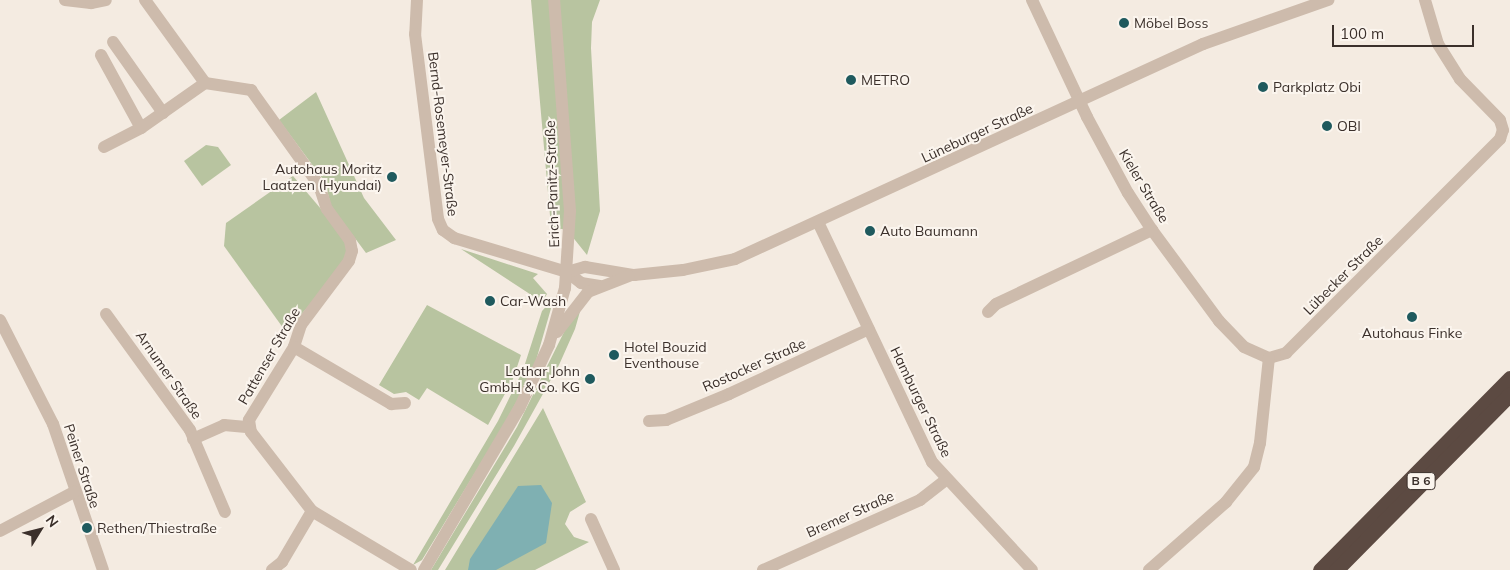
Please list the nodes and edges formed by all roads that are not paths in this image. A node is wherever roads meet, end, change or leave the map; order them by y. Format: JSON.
{"nodes":[{"id":1,"x":65,"y":0,"type":"edge"},
{"id":2,"x":106,"y":0,"type":"edge"},
{"id":3,"x":145,"y":0,"type":"edge"},
{"id":4,"x":417,"y":0,"type":"edge"},
{"id":5,"x":1032,"y":0,"type":"edge"},
{"id":6,"x":1328,"y":0,"type":"edge"},
{"id":7,"x":1425,"y":0,"type":"edge"},
{"id":8,"x":555,"y":1,"type":"edge"},
{"id":9,"x":113,"y":42,"type":"dead end"},
{"id":10,"x":101,"y":54,"type":"dead end"},
{"id":11,"x":205,"y":83,"type":"junction"},
{"id":12,"x":1079,"y":101,"type":"junction"},
{"id":13,"x":162,"y":113,"type":"junction"},
{"id":14,"x":141,"y":128,"type":"junction"},
{"id":15,"x":104,"y":147,"type":"dead end"},
{"id":16,"x":818,"y":222,"type":"junction"},
{"id":17,"x":1152,"y":230,"type":"junction"},
{"id":18,"x":567,"y":272,"type":"junction"},
{"id":19,"x":634,"y":275,"type":"junction"},
{"id":20,"x":600,"y":286,"type":"junction"},
{"id":21,"x":988,"y":312,"type":"dead end"},
{"id":22,"x":106,"y":314,"type":"dead end"},
{"id":23,"x":0,"y":320,"type":"edge"},
{"id":24,"x":869,"y":329,"type":"junction"},
{"id":25,"x":549,"y":345,"type":"junction"},
{"id":26,"x":294,"y":347,"type":"junction"},
{"id":27,"x":1269,"y":358,"type":"junction"},
{"id":28,"x":1510,"y":378,"type":"edge"},
{"id":29,"x":1510,"y":394,"type":"edge"},
{"id":30,"x":405,"y":403,"type":"dead end"},
{"id":31,"x":649,"y":421,"type":"dead end"},
{"id":32,"x":248,"y":427,"type":"junction"},
{"id":33,"x":193,"y":439,"type":"junction"},
{"id":34,"x":946,"y":480,"type":"junction"},
{"id":35,"x":74,"y":492,"type":"junction"},
{"id":36,"x":312,"y":511,"type":"junction"},
{"id":37,"x":225,"y":512,"type":"dead end"},
{"id":38,"x":591,"y":519,"type":"dead end"},
{"id":39,"x":0,"y":532,"type":"edge"},
{"id":40,"x":103,"y":570,"type":"edge"},
{"id":41,"x":272,"y":570,"type":"edge"},
{"id":42,"x":411,"y":570,"type":"edge"},
{"id":43,"x":424,"y":570,"type":"edge"},
{"id":44,"x":614,"y":570,"type":"edge"},
{"id":45,"x":763,"y":570,"type":"edge"},
{"id":46,"x":1032,"y":570,"type":"edge"},
{"id":47,"x":1149,"y":570,"type":"edge"},
{"id":48,"x":1320,"y":570,"type":"edge"},
{"id":49,"x":1336,"y":570,"type":"edge"}],
"edges":[{"from":1,"to":2,"type":"street"},
{"from":3,"to":11,"type":"street"},
{"from":4,"to":18,"type":"street","name":"Bernd-Rosemeyer-Straße"},
{"from":5,"to":12,"type":"street","name":"Kieler Straße"},
{"from":6,"to":12,"type":"street","name":"Lüneburger Straße"},
{"from":7,"to":27,"type":"street","name":"Lübecker Straße"},
{"from":8,"to":18,"type":"street","name":"Erich-Panitz-Straße"},
{"from":9,"to":13,"type":"street"},
{"from":10,"to":14,"type":"street"},
{"from":11,"to":13,"type":"street"},
{"from":11,"to":26,"type":"street","name":"Pattenser Straße"},
{"from":12,"to":16,"type":"street","name":"Lüneburger Straße"},
{"from":12,"to":17,"type":"street","name":"Kieler Straße"},
{"from":13,"to":14,"type":"street"},
{"from":14,"to":15,"type":"street"},
{"from":16,"to":19,"type":"street","name":"Lüneburger Straße"},
{"from":16,"to":24,"type":"street","name":"Hamburger Straße"},
{"from":17,"to":21,"type":"street"},
{"from":17,"to":27,"type":"street","name":"Kieler Straße"},
{"from":18,"to":19,"type":"street","name":"Lüneburger Straße"},
{"from":18,"to":20,"type":"street"},
{"from":18,"to":25,"type":"street","name":"Erich-Panitz-Straße"},
{"from":19,"to":20,"type":"street","name":"Lüneburger Straße"},
{"from":20,"to":25,"type":"street","name":"Lüneburger Straße"},
{"from":22,"to":33,"type":"street","name":"Arnumer Straße"},
{"from":23,"to":35,"type":"street","name":"Peiner Straße"},
{"from":24,"to":31,"type":"street","name":"Rostocker Straße"},
{"from":24,"to":34,"type":"street","name":"Hamburger Straße"},
{"from":25,"to":43,"type":"street","name":"Erich-Panitz-Straße"},
{"from":26,"to":30,"type":"street"},
{"from":26,"to":32,"type":"street","name":"Pattenser Straße"},
{"from":27,"to":47,"type":"street"},
{"from":28,"to":48,"type":"highway","number":"B 6"},
{"from":29,"to":49,"type":"highway","number":"B 6"},
{"from":32,"to":33,"type":"street"},
{"from":32,"to":36,"type":"street","name":"Pattenser Straße"},
{"from":33,"to":37,"type":"street","name":"Arnumer Straße"},
{"from":34,"to":45,"type":"street","name":"Bremer Straße"},
{"from":34,"to":46,"type":"street","name":"Hamburger Straße"},
{"from":35,"to":39,"type":"street"},
{"from":35,"to":40,"type":"street","name":"Peiner Straße"},
{"from":36,"to":41,"type":"street"},
{"from":36,"to":42,"type":"street","name":"Pattenser Straße"},
{"from":38,"to":44,"type":"street"}]}
